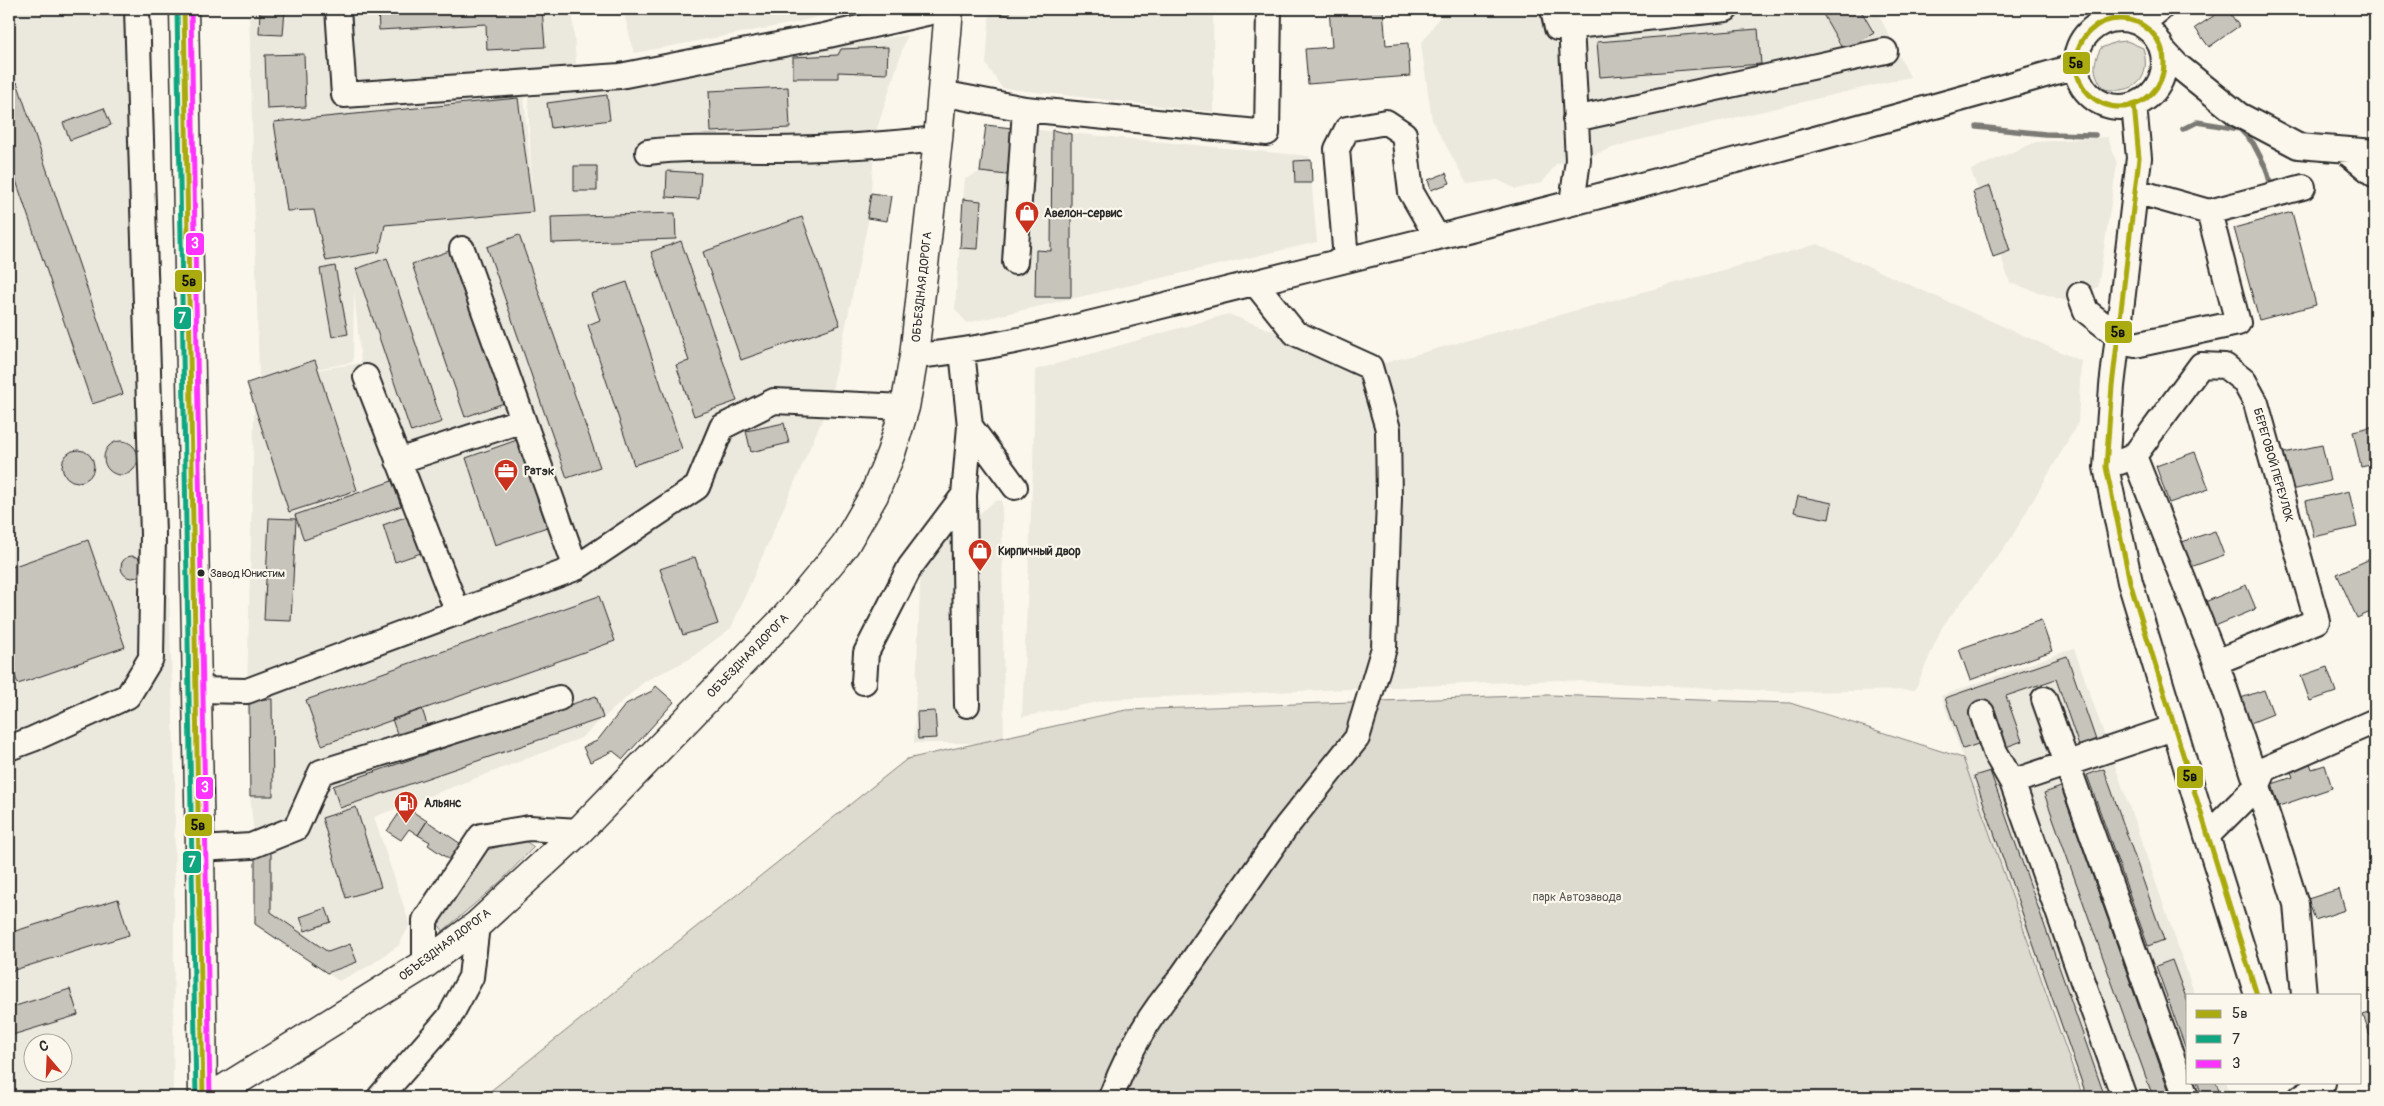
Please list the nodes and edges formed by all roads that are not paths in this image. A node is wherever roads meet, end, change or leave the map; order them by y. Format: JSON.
{"nodes":[{"id":1,"x":138,"y":9,"type":"edge"},
{"id":2,"x":184,"y":9,"type":"edge"},
{"id":3,"x":338,"y":9,"type":"edge"},
{"id":4,"x":944,"y":9,"type":"edge"},
{"id":5,"x":949,"y":9,"type":"edge"},
{"id":6,"x":1269,"y":9,"type":"edge"},
{"id":7,"x":1553,"y":9,"type":"edge"},
{"id":8,"x":1726,"y":9,"type":"edge"},
{"id":9,"x":2160,"y":9,"type":"edge"},
{"id":10,"x":2098,"y":16,"type":"edge"},
{"id":11,"x":2141,"y":24,"type":"junction"},
{"id":12,"x":1571,"y":26,"type":"junction"},
{"id":13,"x":2162,"y":49,"type":"junction"},
{"id":14,"x":1885,"y":50,"type":"dead end"},
{"id":15,"x":2076,"y":66,"type":"junction"},
{"id":16,"x":941,"y":93,"type":"junction"},
{"id":17,"x":2134,"y":105,"type":"junction"},
{"id":18,"x":1025,"y":109,"type":"junction"},
{"id":19,"x":1575,"y":119,"type":"junction"},
{"id":20,"x":938,"y":139,"type":"junction"},
{"id":21,"x":2344,"y":150,"type":"junction"},
{"id":22,"x":648,"y":152,"type":"dead end"},
{"id":23,"x":2375,"y":152,"type":"edge"},
{"id":24,"x":2375,"y":175,"type":"edge"},
{"id":25,"x":2303,"y":187,"type":"dead end"},
{"id":26,"x":2135,"y":191,"type":"junction"},
{"id":27,"x":1572,"y":203,"type":"junction"},
{"id":28,"x":2209,"y":212,"type":"junction"},
{"id":29,"x":1437,"y":238,"type":"junction"},
{"id":30,"x":462,"y":249,"type":"dead end"},
{"id":31,"x":1346,"y":260,"type":"junction"},
{"id":32,"x":1015,"y":262,"type":"dead end"},
{"id":33,"x":1255,"y":283,"type":"junction"},
{"id":34,"x":2080,"y":295,"type":"dead end"},
{"id":35,"x":2118,"y":339,"type":"junction"},
{"id":36,"x":962,"y":352,"type":"junction"},
{"id":37,"x":914,"y":356,"type":"junction"},
{"id":38,"x":366,"y":377,"type":"dead end"},
{"id":39,"x":905,"y":407,"type":"junction"},
{"id":40,"x":523,"y":420,"type":"junction"},
{"id":41,"x":970,"y":426,"type":"junction"},
{"id":42,"x":398,"y":461,"type":"junction"},
{"id":43,"x":1015,"y":487,"type":"dead end"},
{"id":44,"x":964,"y":494,"type":"junction"},
{"id":45,"x":576,"y":568,"type":"junction"},
{"id":46,"x":458,"y":613,"type":"junction"},
{"id":47,"x":2216,"y":662,"type":"junction"},
{"id":48,"x":864,"y":682,"type":"dead end"},
{"id":49,"x":197,"y":690,"type":"junction"},
{"id":50,"x":560,"y":698,"type":"dead end"},
{"id":51,"x":2044,"y":699,"type":"dead end"},
{"id":52,"x":967,"y":705,"type":"dead end"},
{"id":53,"x":1982,"y":713,"type":"dead end"},
{"id":54,"x":2375,"y":721,"type":"edge"},
{"id":55,"x":2173,"y":728,"type":"junction"},
{"id":56,"x":9,"y":748,"type":"edge"},
{"id":57,"x":2068,"y":764,"type":"junction"},
{"id":58,"x":2012,"y":782,"type":"junction"},
{"id":59,"x":2258,"y":785,"type":"junction"},
{"id":60,"x":579,"y":831,"type":"junction"},
{"id":61,"x":2207,"y":836,"type":"junction"},
{"id":62,"x":200,"y":849,"type":"junction"},
{"id":63,"x":477,"y":925,"type":"junction"},
{"id":64,"x":425,"y":964,"type":"junction"},
{"id":65,"x":2258,"y":994,"type":"edge"},
{"id":66,"x":2304,"y":994,"type":"edge"},
{"id":67,"x":2289,"y":1084,"type":"edge"},
{"id":68,"x":2326,"y":1088,"type":"edge"},
{"id":69,"x":203,"y":1097,"type":"edge"},
{"id":70,"x":211,"y":1097,"type":"edge"},
{"id":71,"x":380,"y":1097,"type":"edge"},
{"id":72,"x":1111,"y":1097,"type":"edge"},
{"id":73,"x":2124,"y":1097,"type":"edge"},
{"id":74,"x":2186,"y":1097,"type":"edge"},
{"id":75,"x":2293,"y":1097,"type":"edge"},
{"id":76,"x":2301,"y":1097,"type":"edge"}],
"edges":[{"from":1,"to":56,"type":"street"},
{"from":2,"to":49,"type":"main road"},
{"from":3,"to":4,"type":"street"},
{"from":5,"to":16,"type":"main road","name":"ОБЪЕЗДНАЯ ДОРОГА"},
{"from":6,"to":18,"type":"street"},
{"from":7,"to":12,"type":"street"},
{"from":8,"to":12,"type":"street"},
{"from":9,"to":11,"type":"street"},
{"from":10,"to":11,"type":"street"},
{"from":10,"to":15,"type":"street"},
{"from":11,"to":13,"type":"street"},
{"from":12,"to":19,"type":"street"},
{"from":13,"to":17,"type":"street"},
{"from":13,"to":21,"type":"street"},
{"from":14,"to":19,"type":"street"},
{"from":15,"to":17,"type":"street"},
{"from":15,"to":27,"type":"street"},
{"from":16,"to":18,"type":"street"},
{"from":16,"to":20,"type":"main road","name":"ОБЪЕЗДНАЯ ДОРОГА"},
{"from":17,"to":26,"type":"street"},
{"from":18,"to":32,"type":"street"},
{"from":19,"to":27,"type":"street"},
{"from":20,"to":22,"type":"street"},
{"from":20,"to":37,"type":"main road","name":"ОБЪЕЗДНАЯ ДОРОГА"},
{"from":21,"to":23,"type":"street"},
{"from":21,"to":24,"type":"street"},
{"from":25,"to":28,"type":"street"},
{"from":26,"to":28,"type":"street"},
{"from":26,"to":35,"type":"street"},
{"from":27,"to":29,"type":"street"},
{"from":28,"to":35,"type":"street"},
{"from":29,"to":31,"type":"street"},
{"from":29,"to":31,"type":"street"},
{"from":30,"to":40,"type":"street"},
{"from":31,"to":33,"type":"street"},
{"from":33,"to":36,"type":"street"},
{"from":33,"to":72,"type":"street"},
{"from":34,"to":35,"type":"street"},
{"from":35,"to":55,"type":"street"},
{"from":36,"to":37,"type":"street"},
{"from":36,"to":41,"type":"street"},
{"from":37,"to":39,"type":"main road","name":"ОБЪЕЗДНАЯ ДОРОГА"},
{"from":38,"to":42,"type":"street"},
{"from":39,"to":45,"type":"street"},
{"from":39,"to":60,"type":"main road","name":"ОБЪЕЗДНАЯ ДОРОГА"},
{"from":40,"to":42,"type":"street"},
{"from":40,"to":45,"type":"street"},
{"from":41,"to":43,"type":"street"},
{"from":41,"to":44,"type":"street"},
{"from":42,"to":46,"type":"street"},
{"from":44,"to":48,"type":"street"},
{"from":44,"to":52,"type":"street"},
{"from":45,"to":46,"type":"street"},
{"from":46,"to":49,"type":"street"},
{"from":47,"to":47,"type":"street","name":"БЕРЕГОВОЙ ПЕРЕУЛОК"},
{"from":47,"to":59,"type":"street"},
{"from":49,"to":62,"type":"main road"},
{"from":50,"to":62,"type":"street"},
{"from":51,"to":57,"type":"street"},
{"from":53,"to":58,"type":"street"},
{"from":54,"to":59,"type":"street"},
{"from":55,"to":57,"type":"street"},
{"from":55,"to":61,"type":"street"},
{"from":57,"to":58,"type":"street"},
{"from":57,"to":74,"type":"street"},
{"from":58,"to":73,"type":"street"},
{"from":59,"to":61,"type":"street"},
{"from":59,"to":66,"type":"street"},
{"from":60,"to":63,"type":"main road","name":"ОБЪЕЗДНАЯ ДОРОГА"},
{"from":60,"to":64,"type":"street"},
{"from":61,"to":65,"type":"street"},
{"from":62,"to":69,"type":"main road"},
{"from":63,"to":64,"type":"main road","name":"ОБЪЕЗДНАЯ ДОРОГА"},
{"from":63,"to":71,"type":"street"},
{"from":64,"to":70,"type":"main road","name":"ОБЪЕЗДНАЯ ДОРОГА"},
{"from":67,"to":75,"type":"street"},
{"from":68,"to":76,"type":"street"}]}
